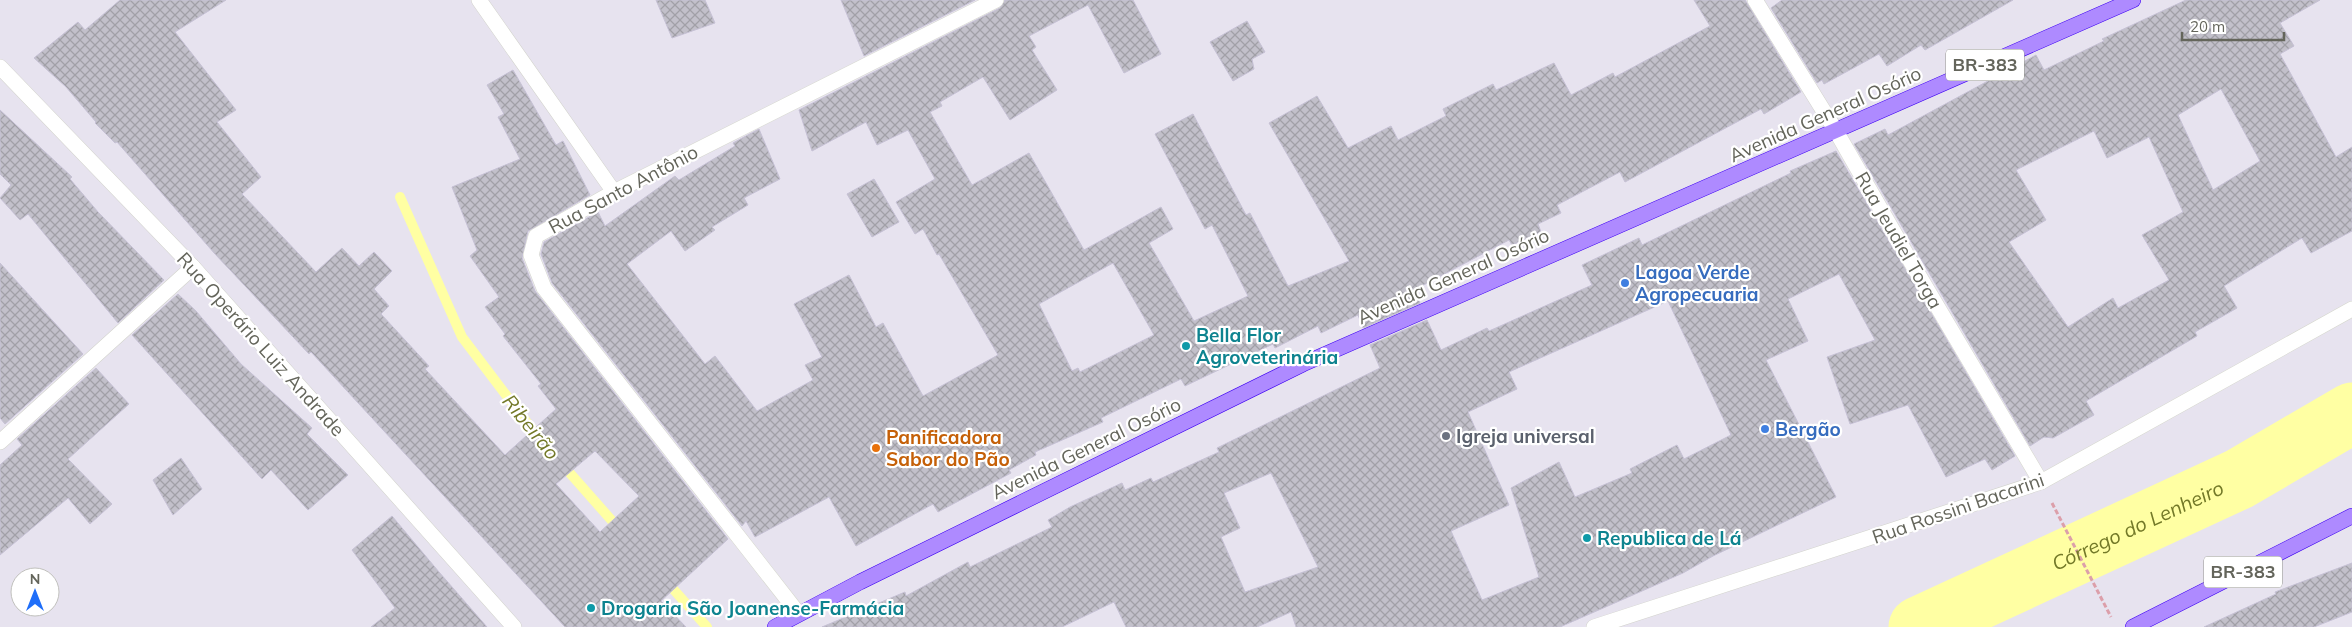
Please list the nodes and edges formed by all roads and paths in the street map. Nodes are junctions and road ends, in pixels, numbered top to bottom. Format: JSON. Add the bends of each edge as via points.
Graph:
{"nodes":[{"id":1,"x":479,"y":0,"type":"edge"},
{"id":2,"x":996,"y":0,"type":"edge"},
{"id":3,"x":1755,"y":0,"type":"edge"},
{"id":4,"x":2133,"y":0,"type":"edge"},
{"id":5,"x":0,"y":67,"type":"edge"},
{"id":6,"x":1836,"y":131,"type":"junction"},
{"id":7,"x":614,"y":192,"type":"junction"},
{"id":8,"x":193,"y":267,"type":"junction"},
{"id":9,"x":2352,"y":309,"type":"edge"},
{"id":10,"x":0,"y":442,"type":"edge"},
{"id":11,"x":2041,"y":482,"type":"junction"},
{"id":12,"x":2056,"y":511,"type":"dead end"},
{"id":13,"x":2352,"y":516,"type":"edge"},
{"id":14,"x":798,"y":613,"type":"junction"},
{"id":15,"x":2112,"y":619,"type":"dead end"},
{"id":16,"x":514,"y":627,"type":"edge"},
{"id":17,"x":775,"y":627,"type":"edge"},
{"id":18,"x":1594,"y":627,"type":"edge"},
{"id":19,"x":2133,"y":627,"type":"edge"}],
"edges":[{"from":1,"to":7,"type":"street"},
{"from":2,"to":7,"type":"street","name":"Rua Santo Antônio"},
{"from":3,"to":6,"type":"street","name":"Rua Jeudiel Torga"},
{"from":4,"to":6,"type":"highway","name":"Avenida General Osório","number":"BR-383"},
{"from":5,"to":8,"type":"street","name":"Rua Operário Luiz Andrade"},
{"from":6,"to":11,"type":"street","name":"Rua Jeudiel Torga"},
{"from":6,"to":14,"type":"highway","name":"Avenida General Osório","number":"BR-383","via":[[1302,364]]},
{"from":7,"to":14,"type":"street","name":"Rua Santo Antônio","via":[[536,236],[531,255],[544,288]]},
{"from":8,"to":10,"type":"street"},
{"from":8,"to":16,"type":"street","name":"Rua Operário Luiz Andrade"},
{"from":9,"to":11,"type":"street","name":"Rua Rossini Bacarini"},
{"from":11,"to":18,"type":"street","name":"Rua Rossini Bacarini"},
{"from":12,"to":15,"type":"path"},
{"from":13,"to":19,"type":"highway","number":"BR-383"},
{"from":14,"to":17,"type":"highway","name":"Avenida General Osório","number":"BR-383"}]}
